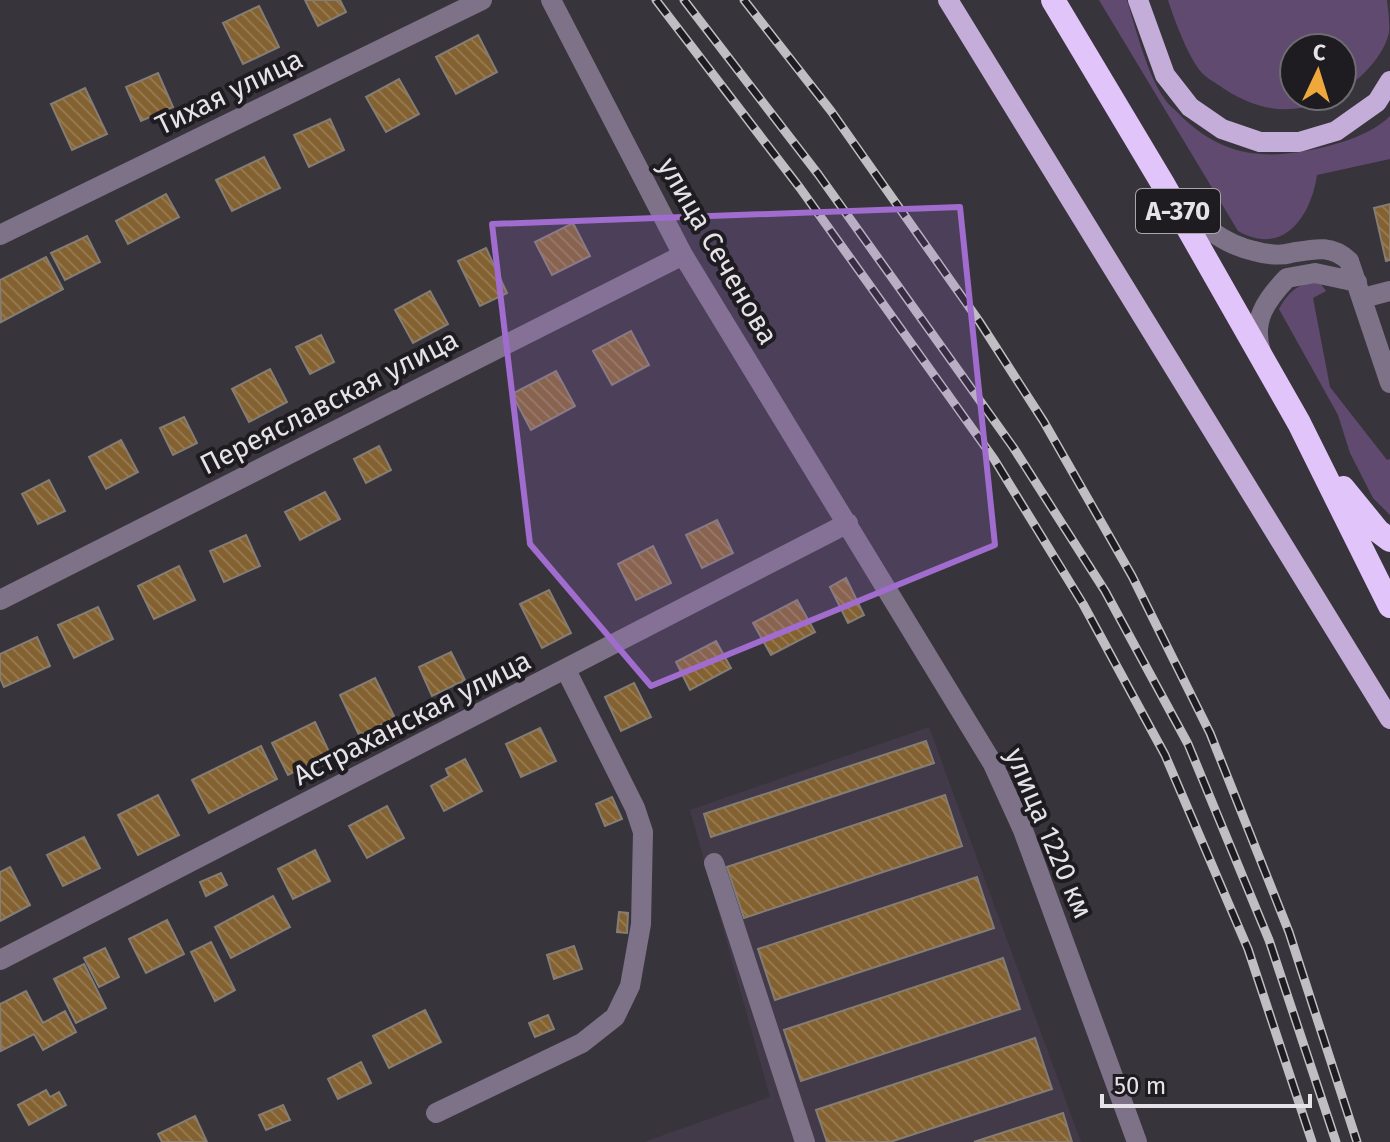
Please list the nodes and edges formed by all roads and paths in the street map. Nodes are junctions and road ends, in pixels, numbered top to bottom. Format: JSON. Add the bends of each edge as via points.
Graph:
{"nodes":[{"id":1,"x":482,"y":0,"type":"edge"},
{"id":2,"x":551,"y":0,"type":"edge"},
{"id":3,"x":948,"y":0,"type":"edge"},
{"id":4,"x":1053,"y":0,"type":"edge"},
{"id":5,"x":1138,"y":0,"type":"edge"},
{"id":6,"x":1390,"y":81,"type":"edge"},
{"id":7,"x":1163,"y":184,"type":"junction"},
{"id":8,"x":0,"y":235,"type":"edge"},
{"id":9,"x":683,"y":255,"type":"junction"},
{"id":10,"x":1360,"y":290,"type":"junction"},
{"id":11,"x":1390,"y":291,"type":"edge"},
{"id":12,"x":1380,"y":322,"type":"edge"},
{"id":13,"x":1386,"y":360,"type":"edge"},
{"id":14,"x":1263,"y":361,"type":"junction"},
{"id":15,"x":1390,"y":383,"type":"edge"},
{"id":16,"x":1299,"y":423,"type":"junction"},
{"id":17,"x":848,"y":523,"type":"junction"},
{"id":18,"x":1390,"y":540,"type":"edge"},
{"id":19,"x":0,"y":600,"type":"edge"},
{"id":20,"x":1390,"y":606,"type":"edge"},
{"id":21,"x":566,"y":670,"type":"junction"},
{"id":22,"x":1390,"y":719,"type":"edge"},
{"id":23,"x":714,"y":863,"type":"dead end"},
{"id":24,"x":0,"y":960,"type":"edge"},
{"id":25,"x":436,"y":1113,"type":"dead end"},
{"id":26,"x":805,"y":1142,"type":"edge"},
{"id":27,"x":1137,"y":1142,"type":"edge"}],
"edges":[{"from":1,"to":8,"type":"street","name":"Тихая улица"},
{"from":2,"to":9,"type":"street","name":"улица Сеченова"},
{"from":3,"to":22,"type":"main road"},
{"from":4,"to":7,"type":"highway","number":"А-370"},
{"from":5,"to":6,"type":"main road","via":[[1165,75],[1190,107],[1222,129],[1260,142],[1299,142],[1336,131],[1377,102]]},
{"from":7,"to":10,"type":"street","via":[[1201,225],[1231,244],[1281,254],[1340,252]]},
{"from":7,"to":14,"type":"highway","number":"А-370"},
{"from":9,"to":17,"type":"street","name":"улица Сеченова"},
{"from":9,"to":19,"type":"street","name":"Переяславская улица"},
{"from":10,"to":11,"type":"street"},
{"from":10,"to":12,"type":"street"},
{"from":10,"to":14,"type":"street","via":[[1315,273],[1287,278],[1257,322]]},
{"from":12,"to":13,"type":"street"},
{"from":13,"to":15,"type":"street"},
{"from":14,"to":16,"type":"highway","number":"А-370"},
{"from":16,"to":18,"type":"highway","via":[[1352,501]]},
{"from":16,"to":20,"type":"highway","number":"А-370"},
{"from":17,"to":21,"type":"street","name":"Астраханская улица"},
{"from":17,"to":27,"type":"street","name":"улица 1220 км","via":[[993,764],[1023,830]]},
{"from":21,"to":24,"type":"street","name":"Астраханская улица"},
{"from":21,"to":25,"type":"street","via":[[643,832],[641,924],[630,986],[615,1017],[582,1043]]},
{"from":23,"to":26,"type":"street"}]}
